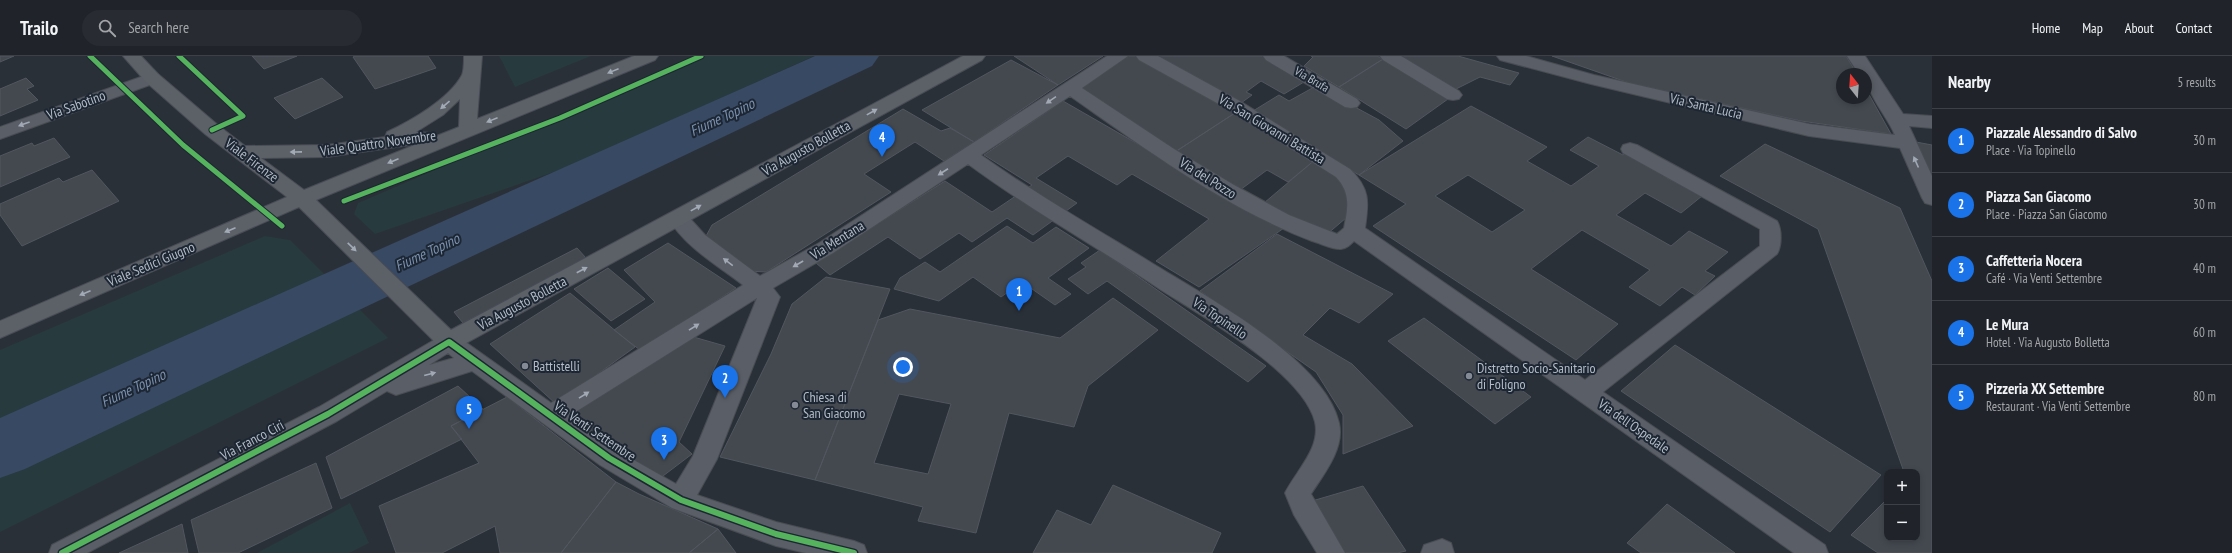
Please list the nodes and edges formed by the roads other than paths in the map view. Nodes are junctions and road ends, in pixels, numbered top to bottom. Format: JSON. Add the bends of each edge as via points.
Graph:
{"nodes":[{"id":1,"x":132,"y":56,"type":"edge"},
{"id":2,"x":473,"y":56,"type":"edge"},
{"id":3,"x":649,"y":56,"type":"edge"},
{"id":4,"x":976,"y":56,"type":"edge"},
{"id":5,"x":1119,"y":56,"type":"edge"},
{"id":6,"x":1145,"y":56,"type":"edge"},
{"id":7,"x":1272,"y":56,"type":"edge"},
{"id":8,"x":1389,"y":56,"type":"edge"},
{"id":9,"x":1506,"y":56,"type":"edge"},
{"id":10,"x":1856,"y":56,"type":"edge"},
{"id":11,"x":470,"y":76,"type":"junction"},
{"id":12,"x":152,"y":78,"type":"junction"},
{"id":13,"x":1069,"y":88,"type":"junction"},
{"id":14,"x":1453,"y":95,"type":"dead end"},
{"id":15,"x":1351,"y":103,"type":"dead end"},
{"id":16,"x":1897,"y":119,"type":"junction"},
{"id":17,"x":1932,"y":122,"type":"edge"},
{"id":18,"x":468,"y":130,"type":"junction"},
{"id":19,"x":0,"y":133,"type":"edge"},
{"id":20,"x":1908,"y":143,"type":"junction"},
{"id":21,"x":363,"y":148,"type":"junction"},
{"id":22,"x":1630,"y":149,"type":"dead end"},
{"id":23,"x":240,"y":152,"type":"junction"},
{"id":24,"x":969,"y":155,"type":"junction"},
{"id":25,"x":302,"y":198,"type":"junction"},
{"id":26,"x":1932,"y":198,"type":"edge"},
{"id":27,"x":678,"y":218,"type":"junction"},
{"id":28,"x":1354,"y":231,"type":"junction"},
{"id":29,"x":759,"y":286,"type":"junction"},
{"id":30,"x":0,"y":330,"type":"edge"},
{"id":31,"x":449,"y":342,"type":"junction"},
{"id":32,"x":475,"y":361,"type":"junction"},
{"id":33,"x":1585,"y":392,"type":"junction"},
{"id":34,"x":328,"y":414,"type":"junction"},
{"id":35,"x":550,"y":416,"type":"junction"},
{"id":36,"x":681,"y":500,"type":"junction"},
{"id":37,"x":779,"y":543,"type":"edge"},
{"id":38,"x":62,"y":553,"type":"edge"},
{"id":39,"x":854,"y":553,"type":"edge"},
{"id":40,"x":1332,"y":553,"type":"edge"},
{"id":41,"x":1816,"y":553,"type":"edge"}],
"edges":[{"from":1,"to":12,"type":"main road","name":"Viale Firenze"},
{"from":2,"to":11,"type":"main road"},
{"from":3,"to":18,"type":"main road","name":"Viale Quattro Novembre","one_way":true},
{"from":27,"to":4,"type":"main road","name":"Via Augusto Bolletta","one_way":true},
{"from":5,"to":13,"type":"street","name":"Via Mentana"},
{"from":6,"to":28,"type":"street","name":"Via San Giovanni Battista","via":[[1232,104],[1343,173],[1357,189]]},
{"from":7,"to":15,"type":"street","name":"Via Brufa"},
{"from":8,"to":14,"type":"street"},
{"from":9,"to":20,"type":"street","name":"Via Santa Lucia","via":[[1599,81],[1809,130]]},
{"from":10,"to":16,"type":"street"},
{"from":11,"to":18,"type":"main road"},
{"from":11,"to":21,"type":"main road","one_way":true,"via":[[449,102],[428,119]]},
{"from":12,"to":19,"type":"street","name":"Via Sabotino","one_way":true},
{"from":12,"to":23,"type":"main road","name":"Viale Firenze"},
{"from":13,"to":24,"type":"street","name":"Via Mentana","one_way":true},
{"from":13,"to":28,"type":"street","name":"Via del Pozzo","via":[[1254,206],[1324,238],[1340,242]]},
{"from":16,"to":17,"type":"street"},
{"from":16,"to":20,"type":"street"},
{"from":18,"to":21,"type":"main road","name":"Viale Quattro Novembre"},
{"from":18,"to":25,"type":"main road","name":"Viale Quattro Novembre","one_way":true},
{"from":26,"to":20,"type":"street","one_way":true},
{"from":21,"to":23,"type":"main road","name":"Viale Quattro Novembre","one_way":true},
{"from":22,"to":33,"type":"street","via":[[1770,226],[1770,249]]},
{"from":23,"to":25,"type":"main road","name":"Viale Firenze"},
{"from":24,"to":29,"type":"street","name":"Via Mentana","one_way":true,"via":[[826,248]]},
{"from":24,"to":40,"type":"street","name":"Via Topinello","via":[[1015,188],[1074,223],[1242,332],[1301,381],[1321,409],[1328,430],[1323,451],[1298,493],[1302,507]]},
{"from":25,"to":30,"type":"main road","name":"Viale Sedici Giugno","one_way":true},
{"from":25,"to":31,"type":"main road","name":"Via Venti Settembre","one_way":true},
{"from":29,"to":27,"type":"street","one_way":true,"via":[[698,240]]},
{"from":31,"to":27,"type":"main road","name":"Via Augusto Bolletta","one_way":true},
{"from":28,"to":33,"type":"street","name":"Via dell'Ospedale"},
{"from":35,"to":29,"type":"street","name":"Via Mentana","one_way":true},
{"from":29,"to":36,"type":"street","via":[[769,297],[704,459]]},
{"from":31,"to":32,"type":"street","name":"Via Venti Settembre"},
{"from":31,"to":34,"type":"street","name":"Via Franco Ciri"},
{"from":34,"to":32,"type":"street","name":"Via Franco Ciri","one_way":true,"via":[[422,376]]},
{"from":32,"to":35,"type":"street","name":"Via Venti Settembre"},
{"from":33,"to":41,"type":"street","name":"Via dell'Ospedale"},
{"from":34,"to":38,"type":"street","name":"Via Franco Ciri"},
{"from":35,"to":36,"type":"street","name":"Via Venti Settembre","via":[[609,458]]},
{"from":36,"to":37,"type":"street","name":"Via Venti Settembre"},
{"from":37,"to":39,"type":"street","name":"Via Venti Settembre"}]}
